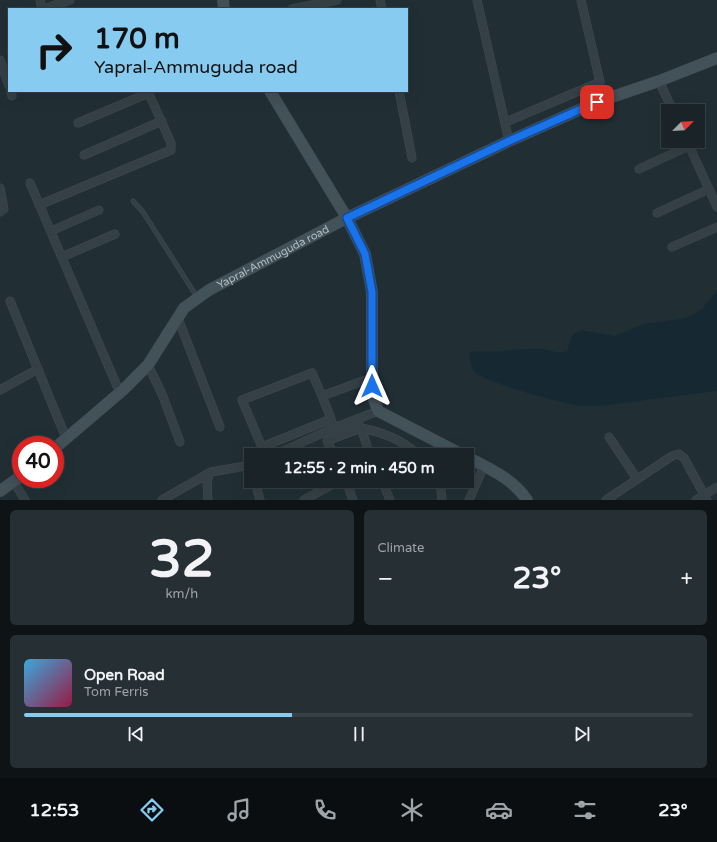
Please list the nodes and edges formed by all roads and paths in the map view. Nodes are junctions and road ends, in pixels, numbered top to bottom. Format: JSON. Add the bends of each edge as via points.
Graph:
{"nodes":[{"id":1,"x":70,"y":0,"type":"edge"},
{"id":2,"x":337,"y":0,"type":"edge"},
{"id":3,"x":477,"y":0,"type":"edge"},
{"id":4,"x":581,"y":0,"type":"edge"},
{"id":5,"x":46,"y":8,"type":"edge"},
{"id":6,"x":297,"y":8,"type":"edge"},
{"id":7,"x":717,"y":58,"type":"edge"},
{"id":8,"x":0,"y":60,"type":"edge"},
{"id":9,"x":660,"y":81,"type":"junction"},
{"id":10,"x":8,"y":83,"type":"edge"},
{"id":11,"x":271,"y":92,"type":"edge"},
{"id":12,"x":399,"y":92,"type":"edge"},
{"id":13,"x":670,"y":104,"type":"edge"},
{"id":14,"x":162,"y":121,"type":"junction"},
{"id":15,"x":506,"y":122,"type":"dead end"},
{"id":16,"x":78,"y":123,"type":"dead end"},
{"id":17,"x":509,"y":141,"type":"junction"},
{"id":18,"x":680,"y":148,"type":"edge"},
{"id":19,"x":690,"y":148,"type":"edge"},
{"id":20,"x":84,"y":155,"type":"dead end"},
{"id":21,"x":412,"y":158,"type":"dead end"},
{"id":22,"x":639,"y":169,"type":"dead end"},
{"id":23,"x":30,"y":183,"type":"dead end"},
{"id":24,"x":0,"y":188,"type":"edge"},
{"id":25,"x":709,"y":189,"type":"junction"},
{"id":26,"x":133,"y":201,"type":"dead end"},
{"id":27,"x":39,"y":205,"type":"junction"},
{"id":28,"x":717,"y":207,"type":"edge"},
{"id":29,"x":99,"y":210,"type":"dead end"},
{"id":30,"x":0,"y":212,"type":"edge"},
{"id":31,"x":657,"y":213,"type":"dead end"},
{"id":32,"x":347,"y":218,"type":"junction"},
{"id":33,"x":717,"y":227,"type":"edge"},
{"id":34,"x":51,"y":231,"type":"junction"},
{"id":35,"x":115,"y":234,"type":"dead end"},
{"id":36,"x":672,"y":247,"type":"dead end"},
{"id":37,"x":62,"y":257,"type":"junction"},
{"id":38,"x":197,"y":298,"type":"junction"},
{"id":39,"x":10,"y":301,"type":"dead end"},
{"id":40,"x":177,"y":316,"type":"junction"},
{"id":41,"x":148,"y":365,"type":"junction"},
{"id":42,"x":38,"y":369,"type":"junction"},
{"id":43,"x":372,"y":378,"type":"junction"},
{"id":44,"x":0,"y":390,"type":"edge"},
{"id":45,"x":120,"y":393,"type":"junction"},
{"id":46,"x":322,"y":396,"type":"junction"},
{"id":47,"x":378,"y":411,"type":"junction"},
{"id":48,"x":331,"y":419,"type":"junction"},
{"id":49,"x":357,"y":420,"type":"junction"},
{"id":50,"x":220,"y":427,"type":"dead end"},
{"id":51,"x":334,"y":428,"type":"junction"},
{"id":52,"x":361,"y":428,"type":"junction"},
{"id":53,"x":609,"y":437,"type":"dead end"},
{"id":54,"x":66,"y":438,"type":"joint"},
{"id":55,"x":180,"y":442,"type":"dead end"},
{"id":56,"x":290,"y":448,"type":"edge"},
{"id":57,"x":330,"y":448,"type":"edge"},
{"id":58,"x":368,"y":448,"type":"edge"},
{"id":59,"x":410,"y":448,"type":"edge"},
{"id":60,"x":449,"y":448,"type":"edge"},
{"id":61,"x":474,"y":461,"type":"edge"},
{"id":62,"x":484,"y":466,"type":"junction"},
{"id":63,"x":244,"y":467,"type":"edge"},
{"id":64,"x":209,"y":474,"type":"junction"},
{"id":65,"x":637,"y":479,"type":"junction"},
{"id":66,"x":12,"y":483,"type":"edge"},
{"id":67,"x":717,"y":487,"type":"edge"},
{"id":68,"x":20,"y":488,"type":"edge"},
{"id":69,"x":257,"y":488,"type":"edge"},
{"id":70,"x":326,"y":488,"type":"edge"},
{"id":71,"x":348,"y":488,"type":"edge"},
{"id":72,"x":385,"y":488,"type":"edge"},
{"id":73,"x":441,"y":488,"type":"edge"},
{"id":74,"x":0,"y":491,"type":"edge"},
{"id":75,"x":521,"y":497,"type":"edge"},
{"id":76,"x":706,"y":497,"type":"edge"},
{"id":77,"x":25,"y":500,"type":"edge"},
{"id":78,"x":162,"y":500,"type":"edge"},
{"id":79,"x":208,"y":500,"type":"edge"},
{"id":80,"x":260,"y":500,"type":"edge"},
{"id":81,"x":304,"y":500,"type":"edge"},
{"id":82,"x":352,"y":500,"type":"edge"},
{"id":83,"x":390,"y":500,"type":"edge"},
{"id":84,"x":442,"y":500,"type":"edge"},
{"id":85,"x":469,"y":500,"type":"edge"},
{"id":86,"x":606,"y":500,"type":"edge"},
{"id":87,"x":696,"y":500,"type":"edge"}],
"edges":[{"from":1,"to":5,"type":"street"},
{"from":2,"to":6,"type":"street"},
{"from":3,"to":17,"type":"street"},
{"from":4,"to":15,"type":"street","via":[[600,82]]},
{"from":7,"to":9,"type":"main road","name":"Yapral-Ammuguda road"},
{"from":8,"to":10,"type":"street"},
{"from":9,"to":13,"type":"street"},
{"from":9,"to":17,"type":"main road","name":"Yapral-Ammuguda road","via":[[597,102]]},
{"from":11,"to":32,"type":"main road"},
{"from":12,"to":21,"type":"street"},
{"from":14,"to":16,"type":"street","via":[[147,94]]},
{"from":14,"to":20,"type":"street"},
{"from":14,"to":27,"type":"street","via":[[171,143],[170,151]]},
{"from":17,"to":32,"type":"main road","name":"Yapral-Ammuguda road"},
{"from":18,"to":22,"type":"street"},
{"from":19,"to":25,"type":"street"},
{"from":23,"to":27,"type":"street"},
{"from":24,"to":30,"type":"street","via":[[4,205]]},
{"from":25,"to":28,"type":"street"},
{"from":25,"to":31,"type":"street"},
{"from":26,"to":38,"type":"lane","via":[[143,212]]},
{"from":27,"to":34,"type":"street"},
{"from":29,"to":34,"type":"street"},
{"from":32,"to":38,"type":"main road","name":"Yapral-Ammuguda road"},
{"from":32,"to":43,"type":"main road","via":[[365,254],[372,292]]},
{"from":33,"to":36,"type":"street"},
{"from":34,"to":37,"type":"street"},
{"from":35,"to":37,"type":"street"},
{"from":37,"to":45,"type":"street"},
{"from":38,"to":40,"type":"main road","name":"Yapral-Ammuguda road"},
{"from":39,"to":42,"type":"street"},
{"from":40,"to":41,"type":"main road","name":"Yapral-Ammuguda road"},
{"from":40,"to":50,"type":"street"},
{"from":41,"to":45,"type":"main road","name":"Yapral-Ammuguda road"},
{"from":41,"to":55,"type":"street"},
{"from":42,"to":44,"type":"street"},
{"from":42,"to":54,"type":"street"},
{"from":43,"to":46,"type":"street"},
{"from":43,"to":47,"type":"main road","via":[[372,394]]},
{"from":45,"to":54,"type":"main road","name":"Yapral-Ammuguda road"},
{"from":46,"to":48,"type":"street"},
{"from":46,"to":48,"type":"street","via":[[312,373],[242,400],[262,447]]},
{"from":47,"to":49,"type":"street"},
{"from":47,"to":60,"type":"main road"},
{"from":48,"to":51,"type":"street"},
{"from":49,"to":51,"type":"street"},
{"from":49,"to":52,"type":"street"},
{"from":51,"to":56,"type":"street"},
{"from":52,"to":57,"type":"street","via":[[327,441]]},
{"from":52,"to":58,"type":"street"},
{"from":52,"to":59,"type":"street","via":[[380,432]]},
{"from":53,"to":65,"type":"street"},
{"from":61,"to":62,"type":"main road"},
{"from":62,"to":75,"type":"main road","via":[[511,482]]},
{"from":62,"to":85,"type":"street"},
{"from":63,"to":64,"type":"street"},
{"from":64,"to":78,"type":"street"},
{"from":64,"to":79,"type":"street"},
{"from":65,"to":76,"type":"street","via":[[679,454],[684,458]]},
{"from":65,"to":86,"type":"street"},
{"from":66,"to":74,"type":"main road"},
{"from":67,"to":76,"type":"street"},
{"from":68,"to":77,"type":"street"},
{"from":69,"to":80,"type":"street"},
{"from":70,"to":81,"type":"street"},
{"from":71,"to":82,"type":"street"},
{"from":72,"to":83,"type":"street"},
{"from":73,"to":84,"type":"street"},
{"from":76,"to":87,"type":"street"}]}
